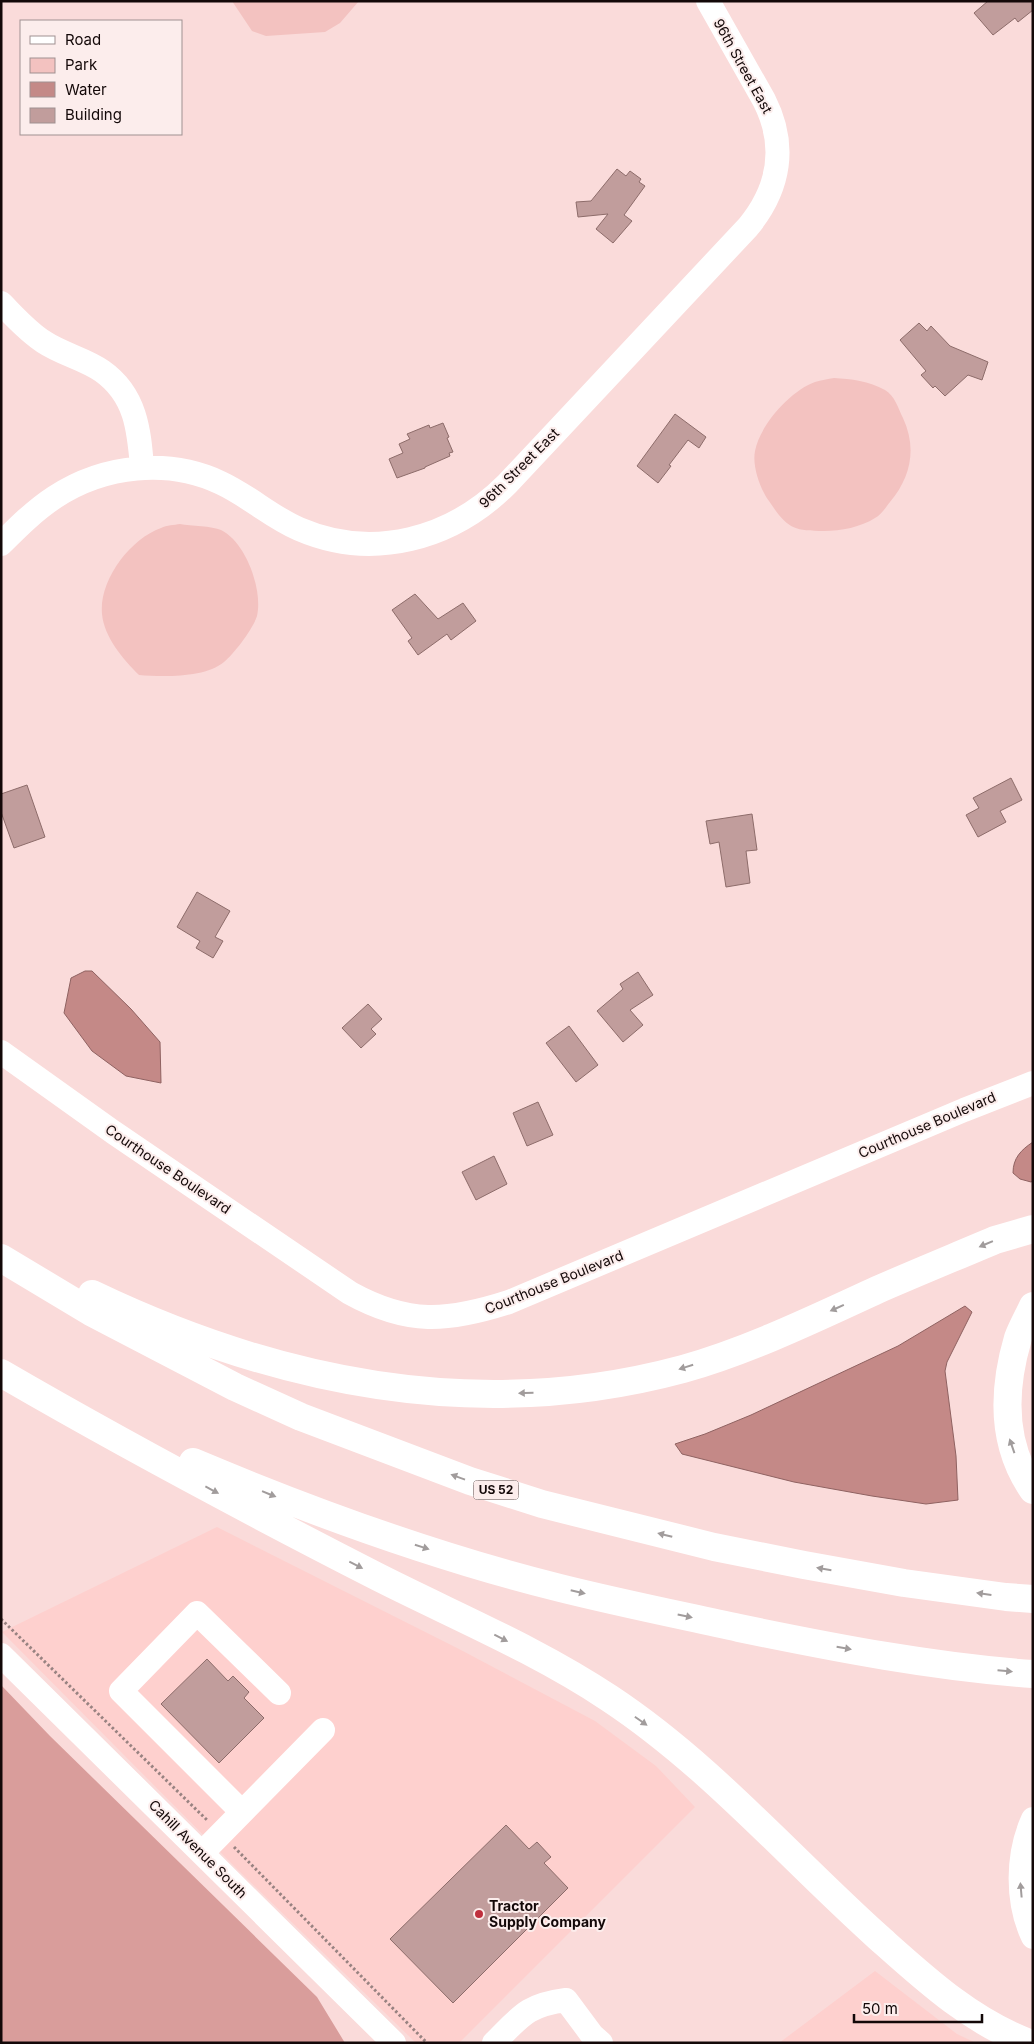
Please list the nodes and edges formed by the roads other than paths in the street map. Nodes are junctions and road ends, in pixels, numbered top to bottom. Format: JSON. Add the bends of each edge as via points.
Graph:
{"nodes":[{"id":1,"x":708,"y":1,"type":"edge"},
{"id":2,"x":1,"y":303,"type":"edge"},
{"id":3,"x":142,"y":467,"type":"junction"},
{"id":4,"x":1,"y":544,"type":"edge"},
{"id":5,"x":1,"y":1052,"type":"edge"},
{"id":6,"x":1033,"y":1083,"type":"edge"},
{"id":7,"x":1033,"y":1229,"type":"edge"},
{"id":8,"x":1,"y":1249,"type":"edge"},
{"id":9,"x":1,"y":1258,"type":"edge"},
{"id":10,"x":1033,"y":1306,"type":"edge"},
{"id":11,"x":1,"y":1373,"type":"edge"},
{"id":12,"x":1033,"y":1490,"type":"edge"},
{"id":13,"x":1033,"y":1599,"type":"edge"},
{"id":14,"x":1,"y":1655,"type":"edge"},
{"id":15,"x":1033,"y":1674,"type":"edge"},
{"id":16,"x":279,"y":1693,"type":"dead end"},
{"id":17,"x":323,"y":1730,"type":"dead end"},
{"id":18,"x":242,"y":1812,"type":"junction"},
{"id":19,"x":1033,"y":1819,"type":"edge"},
{"id":20,"x":202,"y":1853,"type":"junction"},
{"id":21,"x":1033,"y":1936,"type":"edge"},
{"id":22,"x":394,"y":2043,"type":"edge"},
{"id":23,"x":494,"y":2043,"type":"edge"},
{"id":24,"x":600,"y":2043,"type":"edge"},
{"id":25,"x":1029,"y":2043,"type":"edge"}],
"edges":[{"from":1,"to":3,"type":"street","name":"96th Street East","via":[[771,116],[777,141],[774,184],[759,214],[748,227],[484,506],[420,538],[387,543],[352,542],[301,530],[208,477],[176,469]]},
{"from":2,"to":3,"type":"street","via":[[36,337],[102,371],[121,390],[139,430]]},
{"from":3,"to":4,"type":"street","name":"96th Street East","via":[[98,475],[68,489],[37,510]]},
{"from":5,"to":6,"type":"street","name":"Courthouse Boulevard","via":[[350,1293],[393,1312],[448,1318],[509,1302]]},
{"from":7,"to":8,"type":"highway","one_way":true,"via":[[986,1244],[753,1345],[683,1368],[615,1384],[556,1392],[498,1394],[436,1394],[380,1387],[275,1364],[229,1350],[132,1312]]},
{"from":13,"to":9,"type":"highway","number":"US 52","one_way":true,"via":[[904,1583],[714,1547],[542,1504],[470,1481],[300,1417],[235,1387],[91,1312]]},
{"from":12,"to":10,"type":"highway","one_way":true,"via":[[1023,1476],[1009,1439],[1007,1391],[1018,1337]]},
{"from":11,"to":15,"type":"highway","one_way":true,"via":[[73,1409],[271,1495],[486,1568],[559,1588],[784,1637],[883,1655]]},
{"from":11,"to":25,"type":"highway","one_way":true,"via":[[114,1438],[544,1660],[608,1697],[697,1765],[864,1924],[948,1997],[991,2025]]},
{"from":14,"to":20,"type":"street","name":"Cahill Avenue South"},
{"from":16,"to":18,"type":"street","via":[[198,1613],[121,1692]]},
{"from":17,"to":18,"type":"street"},
{"from":18,"to":20,"type":"street"},
{"from":21,"to":19,"type":"street","one_way":true,"via":[[1022,1902],[1020,1877],[1023,1852]]},
{"from":20,"to":22,"type":"street","name":"Cahill Avenue South"},
{"from":23,"to":24,"type":"street","via":[[533,2007],[566,2000]]}]}
